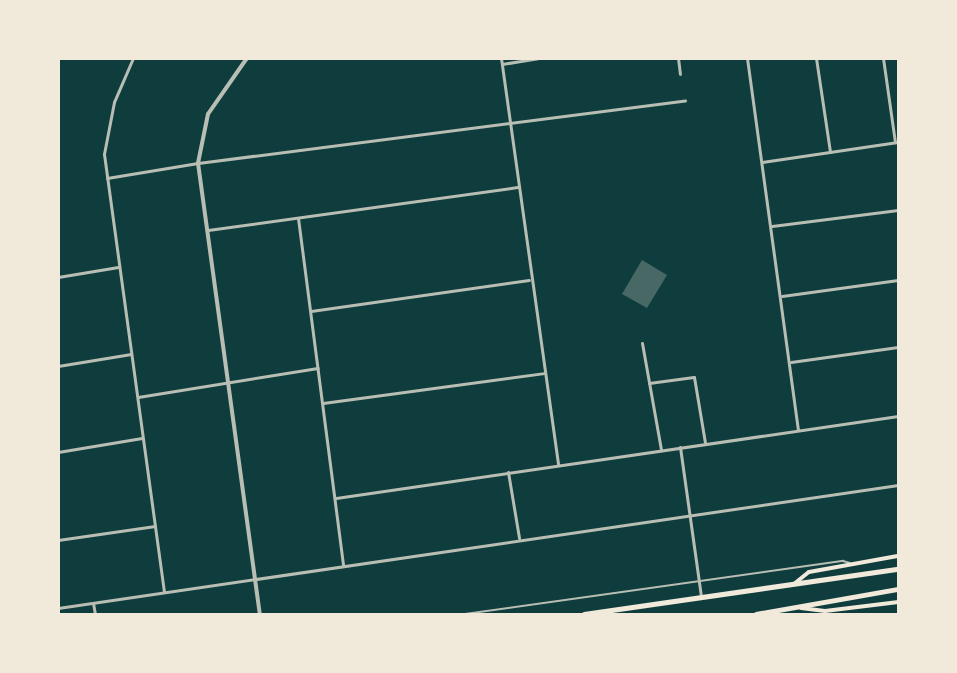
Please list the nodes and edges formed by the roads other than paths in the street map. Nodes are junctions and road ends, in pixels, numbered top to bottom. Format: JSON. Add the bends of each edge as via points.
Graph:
{"nodes":[{"id":1,"x":247,"y":58,"type":"edge"},
{"id":2,"x":501,"y":58,"type":"edge"},
{"id":3,"x":538,"y":58,"type":"edge"},
{"id":4,"x":678,"y":58,"type":"edge"},
{"id":5,"x":747,"y":58,"type":"edge"},
{"id":6,"x":816,"y":58,"type":"edge"},
{"id":7,"x":884,"y":58,"type":"edge"},
{"id":8,"x":133,"y":59,"type":"edge"},
{"id":9,"x":501,"y":64,"type":"junction"},
{"id":10,"x":680,"y":74,"type":"dead end"},
{"id":11,"x":685,"y":101,"type":"dead end"},
{"id":12,"x":510,"y":122,"type":"junction"},
{"id":13,"x":897,"y":142,"type":"edge"},
{"id":14,"x":830,"y":152,"type":"junction"},
{"id":15,"x":762,"y":162,"type":"junction"},
{"id":16,"x":198,"y":163,"type":"junction"},
{"id":17,"x":107,"y":178,"type":"junction"},
{"id":18,"x":519,"y":187,"type":"junction"},
{"id":19,"x":898,"y":210,"type":"edge"},
{"id":20,"x":298,"y":218,"type":"junction"},
{"id":21,"x":772,"y":226,"type":"junction"},
{"id":22,"x":208,"y":230,"type":"junction"},
{"id":23,"x":118,"y":267,"type":"junction"},
{"id":24,"x":58,"y":277,"type":"edge"},
{"id":25,"x":529,"y":280,"type":"junction"},
{"id":26,"x":898,"y":280,"type":"edge"},
{"id":27,"x":782,"y":296,"type":"junction"},
{"id":28,"x":311,"y":311,"type":"junction"},
{"id":29,"x":642,"y":343,"type":"dead end"},
{"id":30,"x":898,"y":347,"type":"edge"},
{"id":31,"x":131,"y":354,"type":"junction"},
{"id":32,"x":791,"y":362,"type":"junction"},
{"id":33,"x":58,"y":366,"type":"edge"},
{"id":34,"x":318,"y":368,"type":"junction"},
{"id":35,"x":544,"y":373,"type":"junction"},
{"id":36,"x":229,"y":382,"type":"junction"},
{"id":37,"x":649,"y":383,"type":"junction"},
{"id":38,"x":138,"y":398,"type":"junction"},
{"id":39,"x":323,"y":403,"type":"junction"},
{"id":40,"x":898,"y":416,"type":"edge"},
{"id":41,"x":798,"y":430,"type":"junction"},
{"id":42,"x":142,"y":438,"type":"junction"},
{"id":43,"x":705,"y":443,"type":"junction"},
{"id":44,"x":680,"y":447,"type":"junction"},
{"id":45,"x":661,"y":450,"type":"junction"},
{"id":46,"x":58,"y":452,"type":"edge"},
{"id":47,"x":558,"y":465,"type":"junction"},
{"id":48,"x":508,"y":472,"type":"junction"},
{"id":49,"x":898,"y":485,"type":"edge"},
{"id":50,"x":336,"y":498,"type":"junction"},
{"id":51,"x":689,"y":514,"type":"junction"},
{"id":52,"x":155,"y":525,"type":"junction"},
{"id":53,"x":519,"y":539,"type":"junction"},
{"id":54,"x":58,"y":540,"type":"edge"},
{"id":55,"x":898,"y":556,"type":"edge"},
{"id":56,"x":856,"y":564,"type":"junction"},
{"id":57,"x":343,"y":565,"type":"junction"},
{"id":58,"x":898,"y":569,"type":"edge"},
{"id":59,"x":255,"y":577,"type":"junction"},
{"id":60,"x":699,"y":581,"type":"junction"},
{"id":61,"x":792,"y":585,"type":"junction"},
{"id":62,"x":898,"y":590,"type":"edge"},
{"id":63,"x":164,"y":592,"type":"junction"},
{"id":64,"x":701,"y":598,"type":"junction"},
{"id":65,"x":898,"y":602,"type":"edge"},
{"id":66,"x":93,"y":603,"type":"junction"},
{"id":67,"x":58,"y":608,"type":"edge"},
{"id":68,"x":801,"y":608,"type":"junction"},
{"id":69,"x":846,"y":608,"type":"junction"},
{"id":70,"x":826,"y":613,"type":"edge"},
{"id":71,"x":95,"y":615,"type":"edge"},
{"id":72,"x":260,"y":615,"type":"edge"},
{"id":73,"x":465,"y":615,"type":"edge"},
{"id":74,"x":584,"y":615,"type":"edge"},
{"id":75,"x":756,"y":615,"type":"edge"},
{"id":76,"x":842,"y":615,"type":"edge"}],
"edges":[{"from":1,"to":16,"type":"street","via":[[208,114]]},
{"from":2,"to":9,"type":"street"},
{"from":3,"to":9,"type":"street"},
{"from":4,"to":10,"type":"street"},
{"from":5,"to":15,"type":"street"},
{"from":6,"to":14,"type":"street"},
{"from":7,"to":13,"type":"street"},
{"from":8,"to":17,"type":"street","via":[[106,131]]},
{"from":9,"to":12,"type":"street"},
{"from":11,"to":12,"type":"street"},
{"from":12,"to":16,"type":"street"},
{"from":12,"to":18,"type":"street"},
{"from":13,"to":14,"type":"street"},
{"from":14,"to":15,"type":"street"},
{"from":15,"to":21,"type":"street"},
{"from":16,"to":17,"type":"street"},
{"from":16,"to":22,"type":"street"},
{"from":17,"to":23,"type":"street"},
{"from":18,"to":20,"type":"street"},
{"from":18,"to":25,"type":"street"},
{"from":19,"to":21,"type":"street"},
{"from":20,"to":22,"type":"street"},
{"from":20,"to":28,"type":"street"},
{"from":21,"to":27,"type":"street"},
{"from":22,"to":36,"type":"street"},
{"from":23,"to":24,"type":"street"},
{"from":23,"to":31,"type":"street"},
{"from":25,"to":28,"type":"street"},
{"from":25,"to":35,"type":"street"},
{"from":26,"to":27,"type":"street"},
{"from":27,"to":32,"type":"street"},
{"from":28,"to":34,"type":"street"},
{"from":29,"to":37,"type":"street"},
{"from":30,"to":32,"type":"street"},
{"from":31,"to":33,"type":"street"},
{"from":31,"to":38,"type":"street"},
{"from":32,"to":41,"type":"street"},
{"from":34,"to":36,"type":"street"},
{"from":34,"to":39,"type":"street"},
{"from":35,"to":39,"type":"street"},
{"from":35,"to":47,"type":"street"},
{"from":36,"to":38,"type":"street"},
{"from":36,"to":59,"type":"street"},
{"from":37,"to":43,"type":"street","via":[[694,377]]},
{"from":37,"to":45,"type":"street"},
{"from":38,"to":42,"type":"street"},
{"from":39,"to":50,"type":"street"},
{"from":40,"to":41,"type":"street"},
{"from":41,"to":43,"type":"street"},
{"from":42,"to":46,"type":"street"},
{"from":42,"to":52,"type":"street"},
{"from":43,"to":44,"type":"street"},
{"from":44,"to":45,"type":"street"},
{"from":44,"to":51,"type":"street"},
{"from":45,"to":47,"type":"street"},
{"from":47,"to":48,"type":"street"},
{"from":48,"to":50,"type":"street"},
{"from":48,"to":53,"type":"street"},
{"from":49,"to":51,"type":"street"},
{"from":50,"to":57,"type":"street"},
{"from":51,"to":53,"type":"street"},
{"from":51,"to":60,"type":"street"},
{"from":52,"to":54,"type":"street"},
{"from":52,"to":63,"type":"street"},
{"from":53,"to":57,"type":"street"},
{"from":55,"to":56,"type":"main road"},
{"from":56,"to":60,"type":"lane","via":[[843,561]]},
{"from":56,"to":61,"type":"main road","via":[[809,572]]},
{"from":57,"to":59,"type":"street"},
{"from":58,"to":61,"type":"highway"},
{"from":59,"to":63,"type":"street"},
{"from":59,"to":72,"type":"street"},
{"from":60,"to":64,"type":"street"},
{"from":60,"to":73,"type":"lane"},
{"from":61,"to":64,"type":"highway"},
{"from":62,"to":68,"type":"highway","via":[[815,602]]},
{"from":63,"to":66,"type":"street"},
{"from":64,"to":74,"type":"highway"},
{"from":65,"to":69,"type":"main road"},
{"from":66,"to":67,"type":"street"},
{"from":66,"to":71,"type":"street"},
{"from":68,"to":70,"type":"main road"},
{"from":68,"to":75,"type":"highway"},
{"from":69,"to":70,"type":"main road"},
{"from":69,"to":76,"type":"street"}]}
